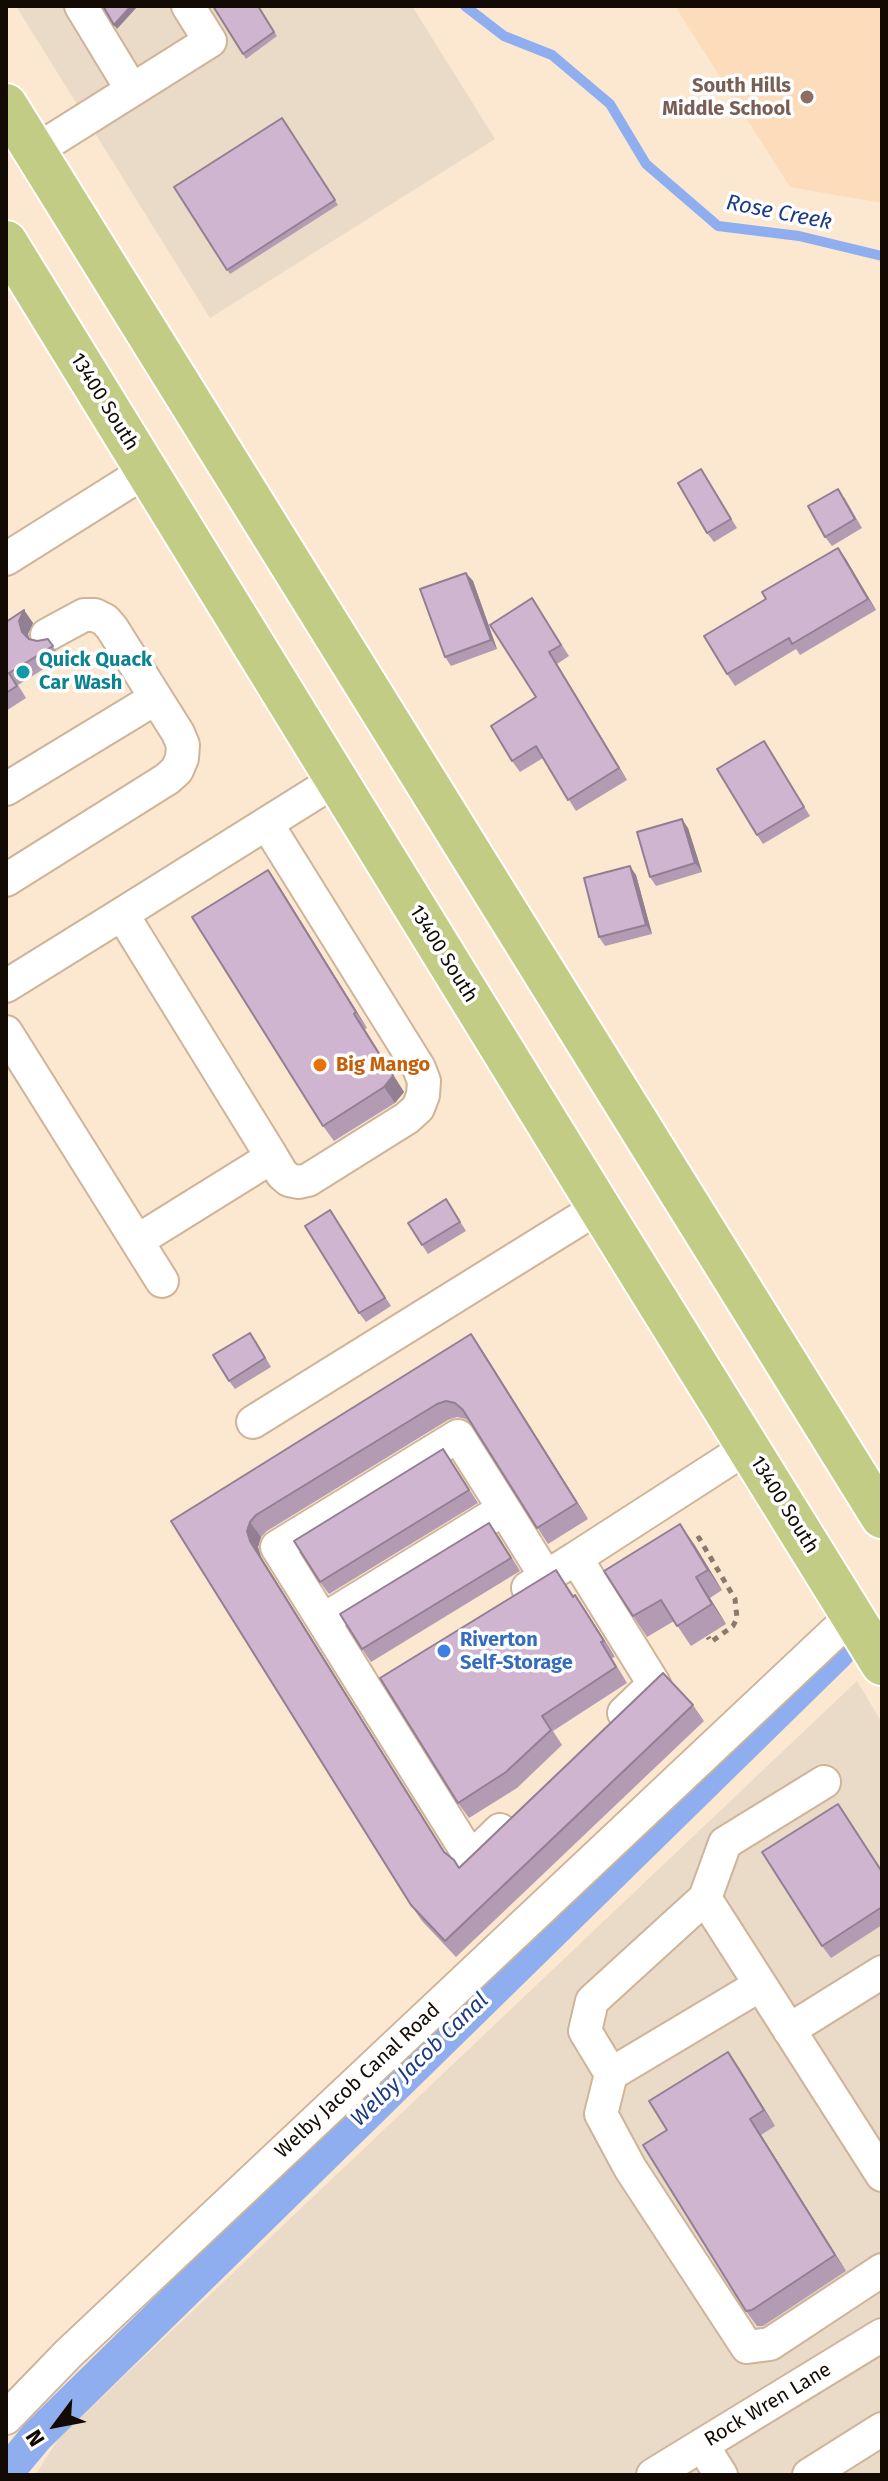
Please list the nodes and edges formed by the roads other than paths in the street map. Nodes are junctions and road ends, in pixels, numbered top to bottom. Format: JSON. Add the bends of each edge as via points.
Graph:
{"nodes":[{"id":1,"x":81,"y":6,"type":"edge"},
{"id":2,"x":188,"y":6,"type":"edge"},
{"id":3,"x":132,"y":90,"type":"junction"},
{"id":4,"x":6,"y":105,"type":"edge"},
{"id":5,"x":35,"y":151,"type":"junction"},
{"id":6,"x":6,"y":242,"type":"edge"},
{"id":7,"x":146,"y":471,"type":"junction"},
{"id":8,"x":6,"y":559,"type":"edge"},
{"id":9,"x":47,"y":635,"type":"dead end"},
{"id":10,"x":156,"y":698,"type":"junction"},
{"id":11,"x":336,"y":780,"type":"junction"},
{"id":12,"x":6,"y":789,"type":"edge"},
{"id":13,"x":267,"y":824,"type":"junction"},
{"id":14,"x":6,"y":880,"type":"edge"},
{"id":15,"x":122,"y":914,"type":"junction"},
{"id":16,"x":6,"y":986,"type":"edge"},
{"id":17,"x":6,"y":1032,"type":"edge"},
{"id":18,"x":272,"y":1157,"type":"junction"},
{"id":19,"x":599,"y":1207,"type":"junction"},
{"id":20,"x":137,"y":1241,"type":"junction"},
{"id":21,"x":162,"y":1281,"type":"dead end"},
{"id":22,"x":253,"y":1422,"type":"dead end"},
{"id":23,"x":748,"y":1447,"type":"junction"},
{"id":24,"x":504,"y":1509,"type":"junction"},
{"id":25,"x":882,"y":1517,"type":"edge"},
{"id":26,"x":576,"y":1558,"type":"junction"},
{"id":27,"x":546,"y":1577,"type":"junction"},
{"id":28,"x":507,"y":1601,"type":"edge"},
{"id":29,"x":852,"y":1616,"type":"junction"},
{"id":30,"x":323,"y":1620,"type":"junction"},
{"id":31,"x":882,"y":1664,"type":"edge"},
{"id":32,"x":608,"y":1727,"type":"edge"},
{"id":33,"x":824,"y":1782,"type":"dead end"},
{"id":34,"x":517,"y":1814,"type":"edge"},
{"id":35,"x":705,"y":1898,"type":"junction"},
{"id":36,"x":882,"y":1972,"type":"edge"},
{"id":37,"x":760,"y":1985,"type":"junction"},
{"id":38,"x":789,"y":2030,"type":"junction"},
{"id":39,"x":611,"y":2074,"type":"junction"},
{"id":40,"x":882,"y":2175,"type":"edge"},
{"id":41,"x":882,"y":2270,"type":"edge"},
{"id":42,"x":882,"y":2335,"type":"edge"},
{"id":43,"x":6,"y":2418,"type":"edge"},
{"id":44,"x":882,"y":2429,"type":"edge"},
{"id":45,"x":702,"y":2445,"type":"junction"},
{"id":46,"x":653,"y":2475,"type":"edge"},
{"id":47,"x":721,"y":2475,"type":"edge"},
{"id":48,"x":809,"y":2475,"type":"edge"}],
"edges":[{"from":1,"to":3,"type":"street"},
{"from":2,"to":3,"type":"street","via":[[210,41]]},
{"from":3,"to":5,"type":"street"},
{"from":4,"to":5,"type":"main road"},
{"from":5,"to":25,"type":"main road"},
{"from":6,"to":7,"type":"main road","name":"13400 South"},
{"from":7,"to":8,"type":"street"},
{"from":7,"to":11,"type":"main road","name":"13400 South"},
{"from":9,"to":10,"type":"street","via":[[84,615],[105,620]]},
{"from":10,"to":12,"type":"street"},
{"from":10,"to":14,"type":"street","via":[[183,745],[177,770]]},
{"from":11,"to":13,"type":"street"},
{"from":11,"to":19,"type":"main road","name":"13400 South"},
{"from":13,"to":15,"type":"street"},
{"from":13,"to":18,"type":"street","via":[[424,1081],[418,1108],[407,1118],[308,1180],[289,1180]]},
{"from":15,"to":16,"type":"street"},
{"from":15,"to":18,"type":"street"},
{"from":17,"to":20,"type":"street"},
{"from":18,"to":20,"type":"street"},
{"from":19,"to":22,"type":"street"},
{"from":19,"to":23,"type":"main road","name":"13400 South"},
{"from":20,"to":21,"type":"street"},
{"from":23,"to":26,"type":"street"},
{"from":23,"to":29,"type":"main road","name":"13400 South"},
{"from":24,"to":27,"type":"street"},
{"from":24,"to":30,"type":"street"},
{"from":24,"to":30,"type":"street","via":[[458,1436],[277,1547]]},
{"from":26,"to":27,"type":"street"},
{"from":26,"to":32,"type":"street","via":[[654,1684]]},
{"from":27,"to":28,"type":"street"},
{"from":29,"to":31,"type":"main road","name":"13400 South"},
{"from":29,"to":43,"type":"street","name":"Welby Jacob Canal Road"},
{"from":30,"to":34,"type":"street","via":[[378,1680],[471,1858]]},
{"from":33,"to":35,"type":"street","via":[[725,1843]]},
{"from":35,"to":37,"type":"street"},
{"from":35,"to":39,"type":"street","via":[[592,2001],[585,2031]]},
{"from":36,"to":38,"type":"street"},
{"from":37,"to":38,"type":"street"},
{"from":37,"to":39,"type":"street"},
{"from":38,"to":40,"type":"street"},
{"from":39,"to":41,"type":"street","via":[[601,2114],[630,2168],[747,2347],[770,2344]]},
{"from":42,"to":45,"type":"street","name":"Rock Wren Lane"},
{"from":44,"to":48,"type":"street"},
{"from":45,"to":46,"type":"street","name":"Rock Wren Lane"},
{"from":45,"to":47,"type":"street"}]}
